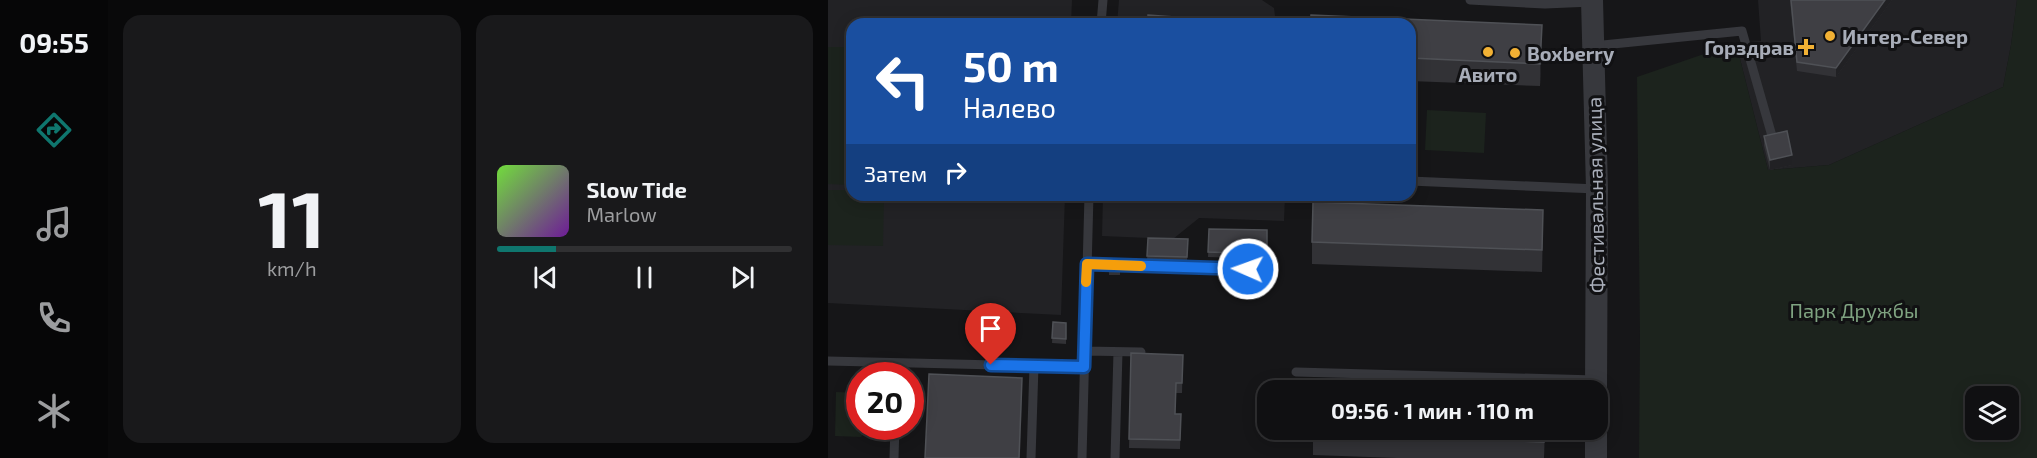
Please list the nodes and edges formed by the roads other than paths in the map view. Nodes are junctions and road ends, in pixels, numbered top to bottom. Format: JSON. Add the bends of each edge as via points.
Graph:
{"nodes":[{"id":1,"x":1103,"y":0,"type":"edge"},
{"id":2,"x":1470,"y":0,"type":"edge"},
{"id":3,"x":1592,"y":1,"type":"edge"},
{"id":4,"x":1102,"y":18,"type":"edge"},
{"id":5,"x":1593,"y":46,"type":"junction"},
{"id":6,"x":1772,"y":136,"type":"edge"},
{"id":7,"x":1416,"y":181,"type":"edge"},
{"id":8,"x":1597,"y":189,"type":"junction"},
{"id":9,"x":1089,"y":201,"type":"edge"},
{"id":10,"x":1087,"y":264,"type":"junction"},
{"id":11,"x":1248,"y":269,"type":"dead end"},
{"id":12,"x":1084,"y":351,"type":"junction"},
{"id":13,"x":1118,"y":352,"type":"junction"},
{"id":14,"x":1141,"y":352,"type":"edge"},
{"id":15,"x":828,"y":361,"type":"edge"},
{"id":16,"x":862,"y":362,"type":"edge"},
{"id":17,"x":924,"y":364,"type":"edge"},
{"id":18,"x":1034,"y":366,"type":"junction"},
{"id":19,"x":1084,"y":367,"type":"junction"},
{"id":20,"x":1296,"y":372,"type":"dead end"},
{"id":21,"x":1481,"y":380,"type":"edge"},
{"id":22,"x":1596,"y":380,"type":"edge"},
{"id":23,"x":895,"y":440,"type":"edge"},
{"id":24,"x":1596,"y":440,"type":"edge"},
{"id":25,"x":894,"y":458,"type":"edge"},
{"id":26,"x":1031,"y":458,"type":"edge"},
{"id":27,"x":1082,"y":458,"type":"edge"},
{"id":28,"x":1115,"y":458,"type":"edge"},
{"id":29,"x":1596,"y":458,"type":"edge"}],
"edges":[{"from":1,"to":4,"type":"lane"},
{"from":2,"to":3,"type":"lane","via":[[1545,4]]},
{"from":3,"to":5,"type":"street","name":"Фестивальная улица"},
{"from":5,"to":6,"type":"lane","via":[[1742,32]]},
{"from":5,"to":8,"type":"street","name":"Фестивальная улица"},
{"from":7,"to":8,"type":"lane"},
{"from":8,"to":22,"type":"street","name":"Фестивальная улица"},
{"from":9,"to":10,"type":"lane"},
{"from":10,"to":11,"type":"lane"},
{"from":10,"to":12,"type":"lane"},
{"from":12,"to":13,"type":"lane"},
{"from":12,"to":19,"type":"lane"},
{"from":13,"to":14,"type":"lane"},
{"from":13,"to":28,"type":"lane"},
{"from":15,"to":16,"type":"lane"},
{"from":17,"to":18,"type":"lane"},
{"from":18,"to":19,"type":"lane"},
{"from":18,"to":26,"type":"lane"},
{"from":19,"to":27,"type":"lane"},
{"from":20,"to":21,"type":"lane"},
{"from":23,"to":25,"type":"lane"},
{"from":24,"to":29,"type":"street"}]}
